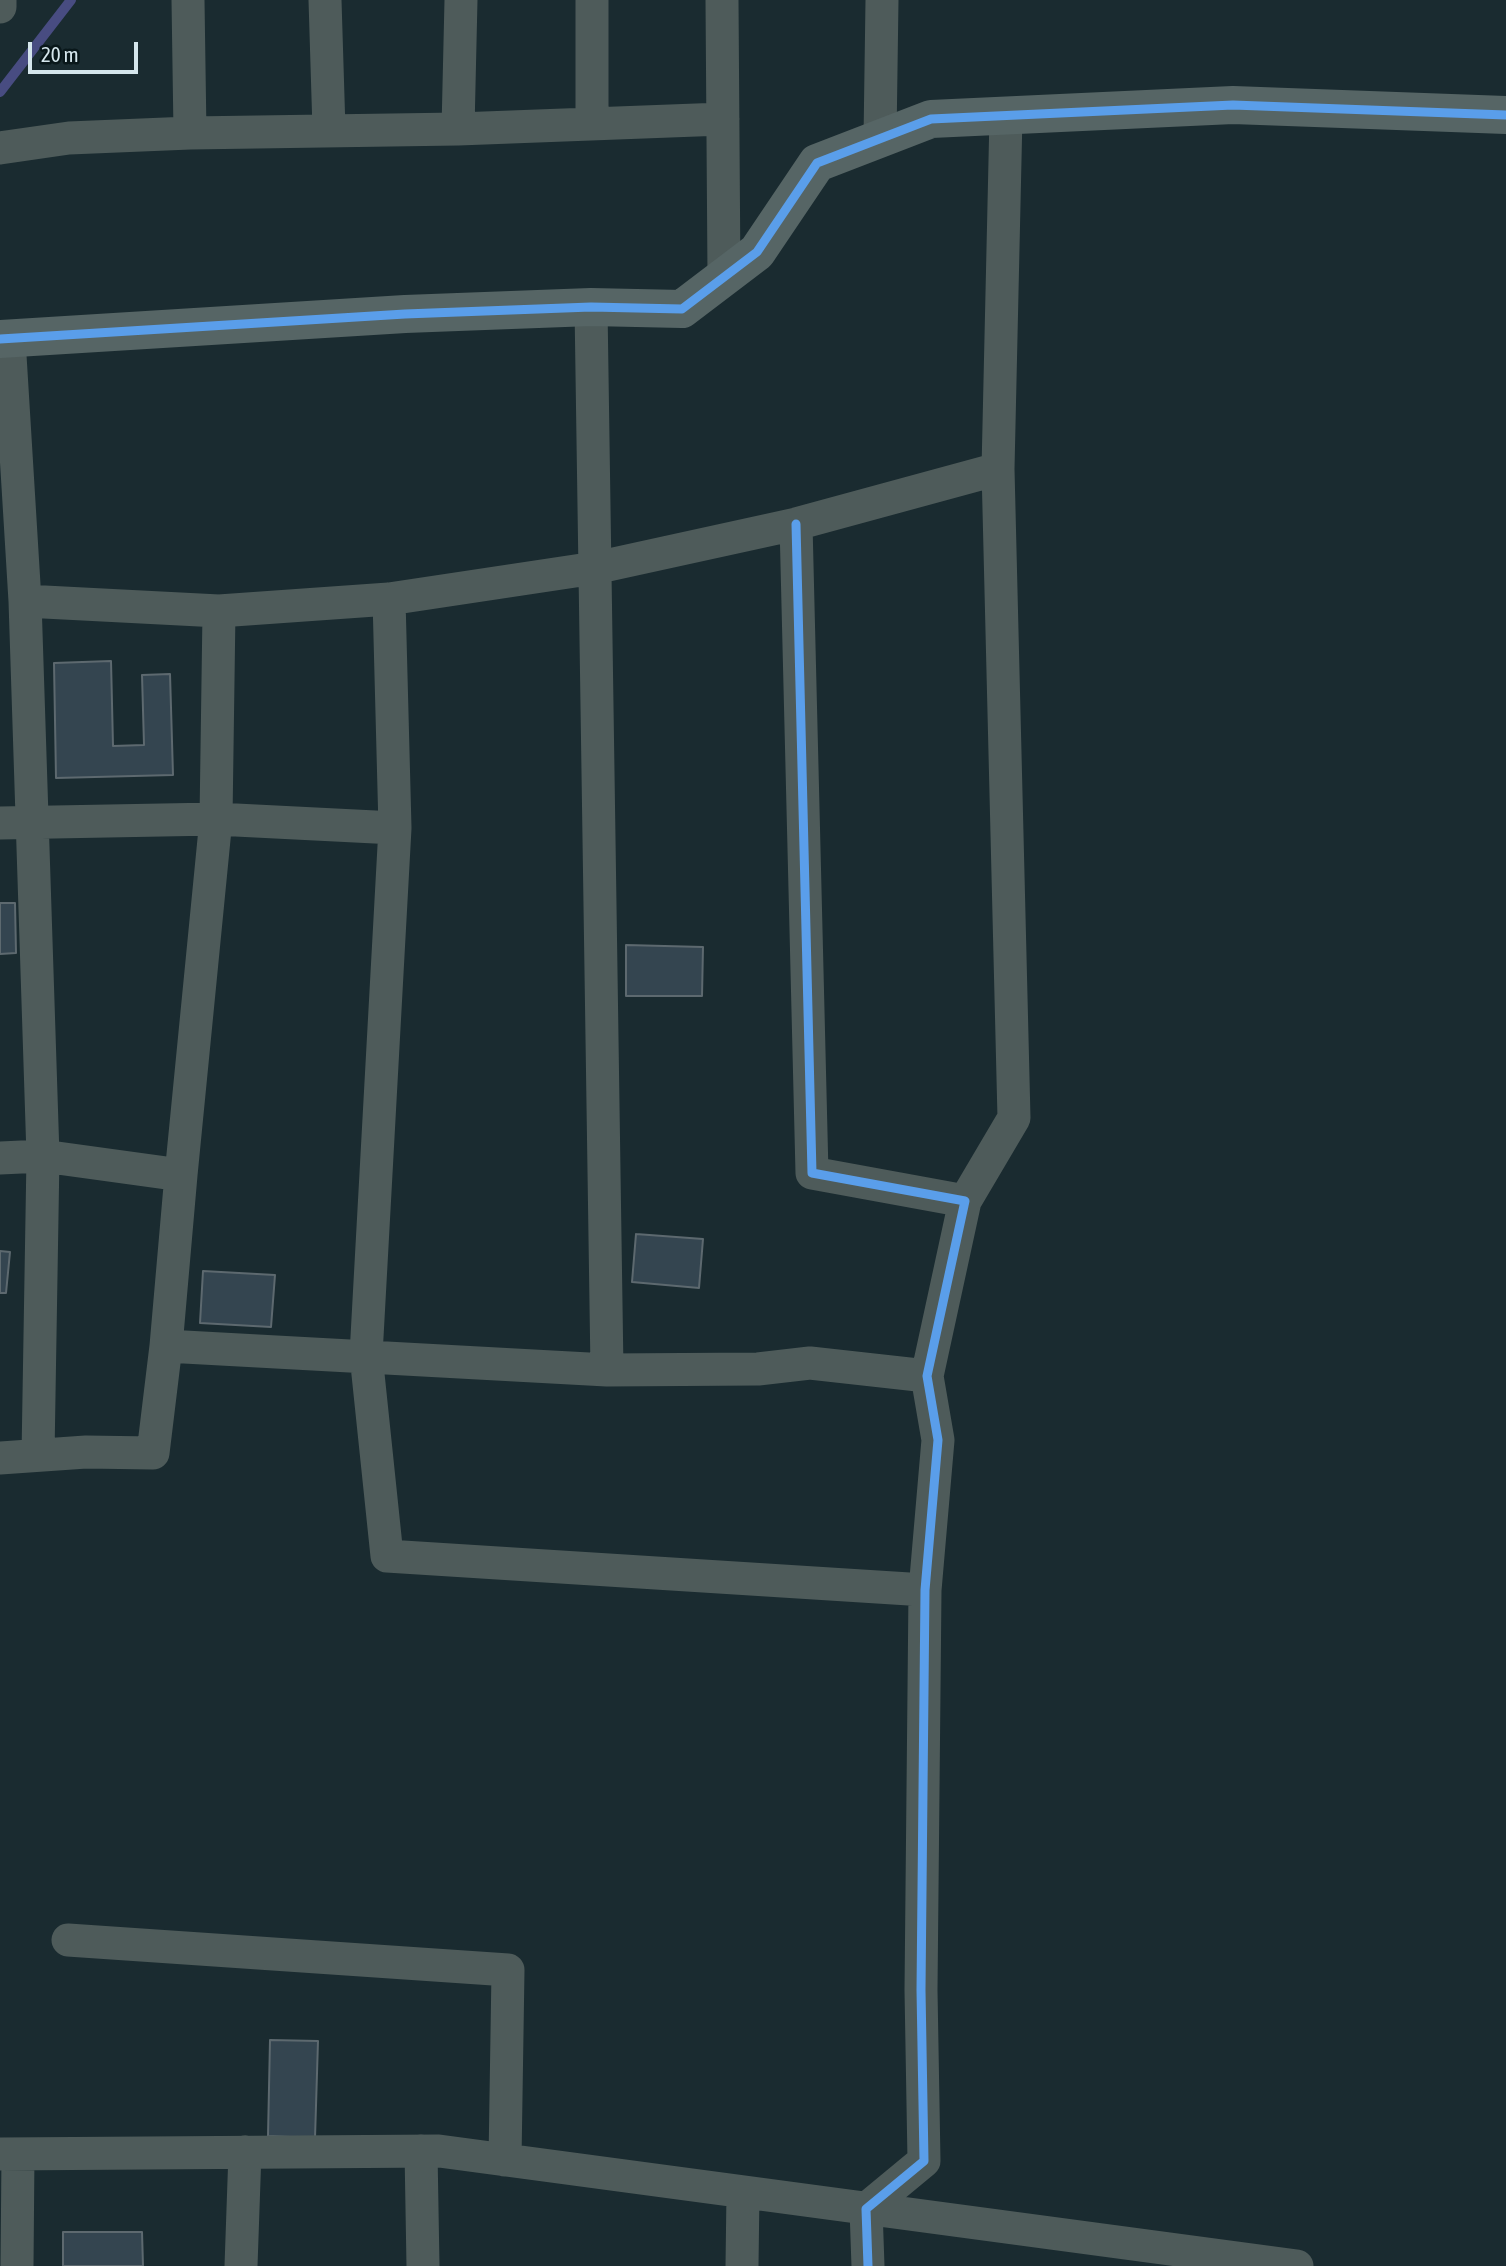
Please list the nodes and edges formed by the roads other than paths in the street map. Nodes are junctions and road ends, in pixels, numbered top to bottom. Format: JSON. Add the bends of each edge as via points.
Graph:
{"nodes":[{"id":1,"x":0,"y":0,"type":"edge"},
{"id":2,"x":188,"y":0,"type":"edge"},
{"id":3,"x":325,"y":0,"type":"edge"},
{"id":4,"x":461,"y":0,"type":"edge"},
{"id":5,"x":592,"y":0,"type":"edge"},
{"id":6,"x":722,"y":0,"type":"edge"},
{"id":7,"x":882,"y":0,"type":"edge"},
{"id":8,"x":0,"y":6,"type":"edge"},
{"id":9,"x":1506,"y":115,"type":"edge"},
{"id":10,"x":1006,"y":116,"type":"junction"},
{"id":11,"x":723,"y":119,"type":"junction"},
{"id":12,"x":592,"y":124,"type":"junction"},
{"id":13,"x":458,"y":129,"type":"junction"},
{"id":14,"x":329,"y":130,"type":"junction"},
{"id":15,"x":190,"y":133,"type":"junction"},
{"id":16,"x":880,"y":139,"type":"junction"},
{"id":17,"x":0,"y":148,"type":"edge"},
{"id":18,"x":724,"y":277,"type":"junction"},
{"id":19,"x":591,"y":307,"type":"junction"},
{"id":20,"x":4,"y":339,"type":"edge"},
{"id":21,"x":998,"y":469,"type":"junction"},
{"id":22,"x":796,"y":524,"type":"junction"},
{"id":23,"x":595,"y":568,"type":"junction"},
{"id":24,"x":389,"y":599,"type":"junction"},
{"id":25,"x":25,"y":601,"type":"junction"},
{"id":26,"x":219,"y":611,"type":"junction"},
{"id":27,"x":216,"y":819,"type":"junction"},
{"id":28,"x":33,"y":822,"type":"junction"},
{"id":29,"x":0,"y":823,"type":"edge"},
{"id":30,"x":395,"y":828,"type":"junction"},
{"id":31,"x":43,"y":1156,"type":"junction"},
{"id":32,"x":0,"y":1158,"type":"edge"},
{"id":33,"x":180,"y":1175,"type":"junction"},
{"id":34,"x":965,"y":1201,"type":"junction"},
{"id":35,"x":166,"y":1346,"type":"junction"},
{"id":36,"x":366,"y":1355,"type":"junction"},
{"id":37,"x":607,"y":1370,"type":"junction"},
{"id":38,"x":927,"y":1376,"type":"junction"},
{"id":39,"x":38,"y":1455,"type":"junction"},
{"id":40,"x":0,"y":1458,"type":"edge"},
{"id":41,"x":925,"y":1590,"type":"junction"},
{"id":42,"x":68,"y":1940,"type":"dead end"},
{"id":43,"x":421,"y":2151,"type":"junction"},
{"id":44,"x":245,"y":2152,"type":"junction"},
{"id":45,"x":9,"y":2154,"type":"edge"},
{"id":46,"x":505,"y":2160,"type":"junction"},
{"id":47,"x":744,"y":2192,"type":"junction"},
{"id":48,"x":866,"y":2208,"type":"junction"},
{"id":49,"x":1248,"y":2263,"type":"edge"},
{"id":50,"x":17,"y":2266,"type":"edge"},
{"id":51,"x":241,"y":2266,"type":"edge"},
{"id":52,"x":423,"y":2266,"type":"edge"},
{"id":53,"x":742,"y":2266,"type":"edge"},
{"id":54,"x":868,"y":2266,"type":"edge"},
{"id":55,"x":1297,"y":2266,"type":"edge"}],
"edges":[{"from":1,"to":8,"type":"street"},
{"from":2,"to":15,"type":"street"},
{"from":3,"to":14,"type":"street"},
{"from":4,"to":13,"type":"street"},
{"from":5,"to":12,"type":"street"},
{"from":6,"to":11,"type":"street"},
{"from":7,"to":16,"type":"street"},
{"from":9,"to":10,"type":"street","via":[[1233,105]]},
{"from":10,"to":16,"type":"street","via":[[931,120]]},
{"from":10,"to":21,"type":"street"},
{"from":11,"to":12,"type":"street"},
{"from":11,"to":18,"type":"street"},
{"from":12,"to":13,"type":"street"},
{"from":13,"to":14,"type":"street"},
{"from":14,"to":15,"type":"street"},
{"from":15,"to":17,"type":"street","via":[[69,138]]},
{"from":16,"to":18,"type":"street","via":[[817,163],[757,252]]},
{"from":18,"to":19,"type":"street","via":[[682,309]]},
{"from":19,"to":20,"type":"street","via":[[405,313]]},
{"from":19,"to":23,"type":"street"},
{"from":20,"to":25,"type":"street"},
{"from":21,"to":22,"type":"street"},
{"from":21,"to":34,"type":"street","via":[[1014,1118]]},
{"from":22,"to":23,"type":"street"},
{"from":22,"to":34,"type":"street","via":[[812,1173]]},
{"from":23,"to":24,"type":"street"},
{"from":23,"to":37,"type":"street"},
{"from":24,"to":26,"type":"street"},
{"from":24,"to":30,"type":"street"},
{"from":25,"to":26,"type":"street"},
{"from":25,"to":28,"type":"street"},
{"from":26,"to":27,"type":"street"},
{"from":27,"to":28,"type":"street"},
{"from":27,"to":30,"type":"street"},
{"from":27,"to":33,"type":"street"},
{"from":28,"to":29,"type":"street"},
{"from":28,"to":31,"type":"street"},
{"from":30,"to":36,"type":"street"},
{"from":31,"to":32,"type":"street"},
{"from":31,"to":33,"type":"street"},
{"from":31,"to":39,"type":"street"},
{"from":33,"to":35,"type":"street"},
{"from":34,"to":38,"type":"street"},
{"from":35,"to":36,"type":"street"},
{"from":35,"to":39,"type":"street","via":[[153,1452]]},
{"from":36,"to":37,"type":"street"},
{"from":36,"to":41,"type":"street","via":[[387,1556]]},
{"from":37,"to":38,"type":"street","via":[[758,1369],[810,1363]]},
{"from":38,"to":41,"type":"street","via":[[938,1440]]},
{"from":39,"to":40,"type":"street"},
{"from":41,"to":48,"type":"street","via":[[924,2161]]},
{"from":42,"to":46,"type":"street","via":[[508,1970]]},
{"from":43,"to":44,"type":"street"},
{"from":43,"to":46,"type":"street"},
{"from":43,"to":52,"type":"street"},
{"from":44,"to":45,"type":"street"},
{"from":44,"to":51,"type":"street"},
{"from":45,"to":50,"type":"street"},
{"from":46,"to":47,"type":"street"},
{"from":47,"to":48,"type":"street"},
{"from":47,"to":53,"type":"street"},
{"from":48,"to":49,"type":"street"},
{"from":48,"to":54,"type":"street"},
{"from":49,"to":55,"type":"street"}]}
